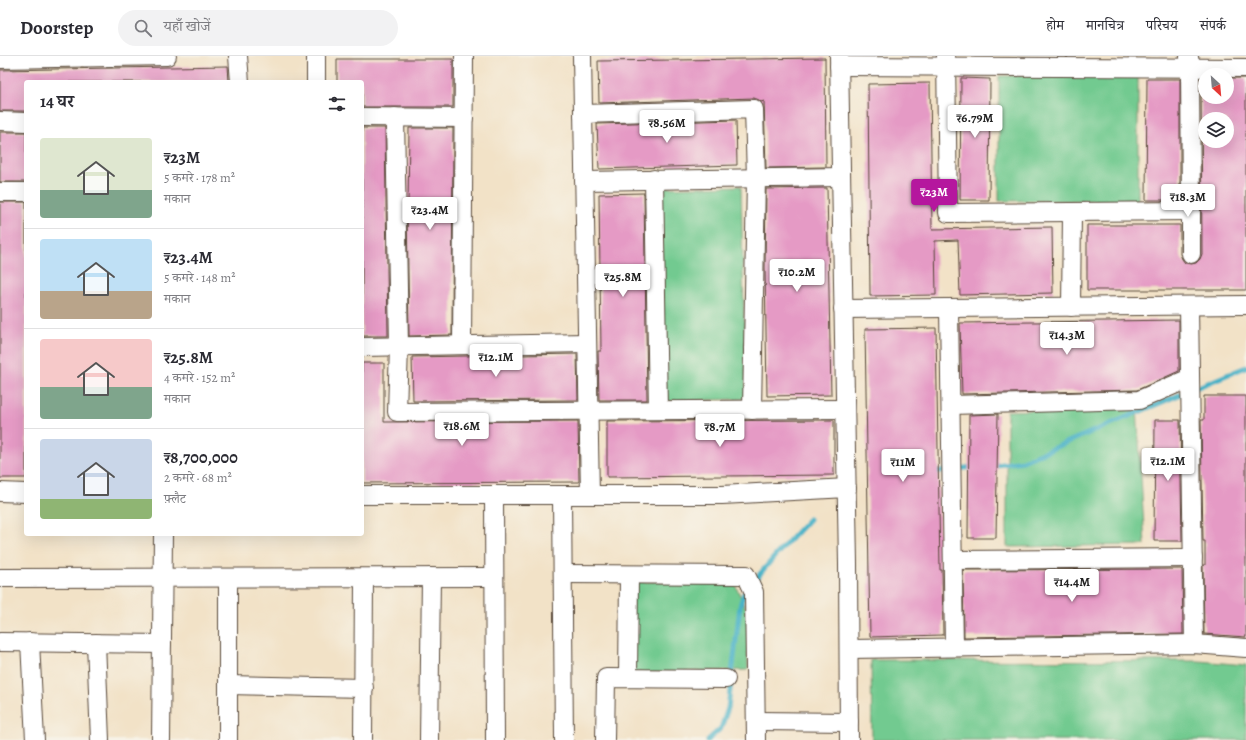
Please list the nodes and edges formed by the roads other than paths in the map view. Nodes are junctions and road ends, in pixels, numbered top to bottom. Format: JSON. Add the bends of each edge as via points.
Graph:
{"nodes":[{"id":1,"x":167,"y":56,"type":"edge"},
{"id":2,"x":238,"y":56,"type":"edge"},
{"id":3,"x":316,"y":56,"type":"edge"},
{"id":4,"x":464,"y":56,"type":"edge"},
{"id":5,"x":582,"y":56,"type":"edge"},
{"id":6,"x":47,"y":57,"type":"edge"},
{"id":7,"x":0,"y":59,"type":"edge"},
{"id":8,"x":839,"y":61,"type":"edge"},
{"id":9,"x":946,"y":61,"type":"edge"},
{"id":10,"x":1189,"y":62,"type":"edge"},
{"id":11,"x":1246,"y":68,"type":"edge"},
{"id":12,"x":240,"y":80,"type":"edge"},
{"id":13,"x":316,"y":80,"type":"edge"},
{"id":14,"x":583,"y":114,"type":"junction"},
{"id":15,"x":364,"y":117,"type":"edge"},
{"id":16,"x":395,"y":117,"type":"junction"},
{"id":17,"x":464,"y":118,"type":"junction"},
{"id":18,"x":0,"y":121,"type":"edge"},
{"id":19,"x":24,"y":122,"type":"edge"},
{"id":20,"x":841,"y":176,"type":"junction"},
{"id":21,"x":756,"y":178,"type":"junction"},
{"id":22,"x":654,"y":179,"type":"junction"},
{"id":23,"x":584,"y":181,"type":"junction"},
{"id":24,"x":0,"y":192,"type":"edge"},
{"id":25,"x":24,"y":192,"type":"edge"},
{"id":26,"x":1192,"y":211,"type":"junction"},
{"id":27,"x":1072,"y":212,"type":"junction"},
{"id":28,"x":1191,"y":254,"type":"dead end"},
{"id":29,"x":1189,"y":306,"type":"junction"},
{"id":30,"x":1246,"y":306,"type":"edge"},
{"id":31,"x":1071,"y":307,"type":"junction"},
{"id":32,"x":949,"y":308,"type":"junction"},
{"id":33,"x":844,"y":309,"type":"junction"},
{"id":34,"x":587,"y":343,"type":"junction"},
{"id":35,"x":462,"y":345,"type":"junction"},
{"id":36,"x":399,"y":346,"type":"junction"},
{"id":37,"x":364,"y":347,"type":"edge"},
{"id":38,"x":1190,"y":381,"type":"junction"},
{"id":39,"x":951,"y":405,"type":"junction"},
{"id":40,"x":845,"y":409,"type":"junction"},
{"id":41,"x":658,"y":410,"type":"junction"},
{"id":42,"x":752,"y":410,"type":"junction"},
{"id":43,"x":588,"y":411,"type":"junction"},
{"id":44,"x":847,"y":488,"type":"junction"},
{"id":45,"x":0,"y":492,"type":"edge"},
{"id":46,"x":24,"y":494,"type":"edge"},
{"id":47,"x":364,"y":495,"type":"edge"},
{"id":48,"x":494,"y":495,"type":"junction"},
{"id":49,"x":562,"y":495,"type":"junction"},
{"id":50,"x":590,"y":495,"type":"junction"},
{"id":51,"x":163,"y":536,"type":"edge"},
{"id":52,"x":1192,"y":558,"type":"junction"},
{"id":53,"x":953,"y":560,"type":"junction"},
{"id":54,"x":563,"y":574,"type":"junction"},
{"id":55,"x":629,"y":575,"type":"junction"},
{"id":56,"x":431,"y":577,"type":"junction"},
{"id":57,"x":494,"y":577,"type":"junction"},
{"id":58,"x":0,"y":578,"type":"edge"},
{"id":59,"x":162,"y":578,"type":"junction"},
{"id":60,"x":228,"y":578,"type":"junction"},
{"id":61,"x":364,"y":578,"type":"junction"},
{"id":62,"x":0,"y":642,"type":"edge"},
{"id":63,"x":30,"y":642,"type":"junction"},
{"id":64,"x":96,"y":643,"type":"junction"},
{"id":65,"x":162,"y":644,"type":"junction"},
{"id":66,"x":1194,"y":644,"type":"junction"},
{"id":67,"x":954,"y":647,"type":"junction"},
{"id":68,"x":1246,"y":648,"type":"edge"},
{"id":69,"x":849,"y":649,"type":"junction"},
{"id":70,"x":628,"y":678,"type":"junction"},
{"id":71,"x":726,"y":679,"type":"dead end"},
{"id":72,"x":228,"y":685,"type":"junction"},
{"id":73,"x":364,"y":688,"type":"junction"},
{"id":74,"x":756,"y":721,"type":"junction"},
{"id":75,"x":849,"y":722,"type":"junction"},
{"id":76,"x":35,"y":740,"type":"edge"},
{"id":77,"x":100,"y":740,"type":"edge"},
{"id":78,"x":161,"y":740,"type":"edge"},
{"id":79,"x":228,"y":740,"type":"edge"},
{"id":80,"x":363,"y":740,"type":"edge"},
{"id":81,"x":429,"y":740,"type":"edge"},
{"id":82,"x":496,"y":740,"type":"edge"},
{"id":83,"x":564,"y":740,"type":"edge"},
{"id":84,"x":605,"y":740,"type":"edge"},
{"id":85,"x":756,"y":740,"type":"edge"},
{"id":86,"x":849,"y":740,"type":"edge"}],
"edges":[{"from":1,"to":6,"type":"street"},
{"from":2,"to":12,"type":"street"},
{"from":3,"to":13,"type":"street"},
{"from":4,"to":17,"type":"street"},
{"from":5,"to":14,"type":"street"},
{"from":6,"to":7,"type":"street"},
{"from":8,"to":9,"type":"street"},
{"from":8,"to":20,"type":"street"},
{"from":9,"to":10,"type":"street"},
{"from":9,"to":27,"type":"street","via":[[948,213]]},
{"from":10,"to":11,"type":"street"},
{"from":10,"to":26,"type":"street"},
{"from":14,"to":21,"type":"street","via":[[754,109]]},
{"from":14,"to":23,"type":"street"},
{"from":15,"to":16,"type":"street"},
{"from":16,"to":17,"type":"street"},
{"from":16,"to":36,"type":"street"},
{"from":17,"to":35,"type":"street"},
{"from":18,"to":19,"type":"street"},
{"from":20,"to":21,"type":"street"},
{"from":20,"to":33,"type":"street"},
{"from":21,"to":22,"type":"street"},
{"from":21,"to":42,"type":"street"},
{"from":22,"to":23,"type":"street"},
{"from":22,"to":41,"type":"street"},
{"from":23,"to":34,"type":"street"},
{"from":24,"to":25,"type":"street"},
{"from":26,"to":27,"type":"street"},
{"from":26,"to":28,"type":"street"},
{"from":27,"to":31,"type":"street"},
{"from":29,"to":30,"type":"street"},
{"from":29,"to":31,"type":"street"},
{"from":29,"to":38,"type":"street"},
{"from":31,"to":32,"type":"street"},
{"from":32,"to":33,"type":"street"},
{"from":32,"to":39,"type":"street"},
{"from":33,"to":40,"type":"street"},
{"from":34,"to":35,"type":"street"},
{"from":34,"to":43,"type":"street"},
{"from":35,"to":36,"type":"street"},
{"from":36,"to":37,"type":"street"},
{"from":36,"to":43,"type":"street","via":[[397,412]]},
{"from":38,"to":39,"type":"street","via":[[1139,400]]},
{"from":38,"to":52,"type":"street"},
{"from":39,"to":53,"type":"street"},
{"from":40,"to":42,"type":"street"},
{"from":40,"to":44,"type":"street"},
{"from":41,"to":42,"type":"street"},
{"from":41,"to":43,"type":"street"},
{"from":43,"to":50,"type":"street"},
{"from":44,"to":50,"type":"street","via":[[722,495]]},
{"from":44,"to":69,"type":"street"},
{"from":45,"to":46,"type":"street"},
{"from":47,"to":48,"type":"street"},
{"from":48,"to":49,"type":"street"},
{"from":48,"to":57,"type":"street"},
{"from":49,"to":50,"type":"street"},
{"from":49,"to":54,"type":"street"},
{"from":51,"to":59,"type":"street"},
{"from":52,"to":53,"type":"street"},
{"from":52,"to":66,"type":"street"},
{"from":53,"to":67,"type":"street"},
{"from":54,"to":55,"type":"street"},
{"from":54,"to":83,"type":"street"},
{"from":55,"to":70,"type":"street"},
{"from":55,"to":74,"type":"street","via":[[746,575],[754,592]]},
{"from":56,"to":57,"type":"street"},
{"from":56,"to":61,"type":"street"},
{"from":56,"to":81,"type":"street"},
{"from":57,"to":82,"type":"street"},
{"from":58,"to":59,"type":"street"},
{"from":59,"to":60,"type":"street"},
{"from":59,"to":65,"type":"street"},
{"from":60,"to":61,"type":"street"},
{"from":60,"to":72,"type":"street"},
{"from":61,"to":73,"type":"street"},
{"from":62,"to":63,"type":"street"},
{"from":63,"to":64,"type":"street"},
{"from":63,"to":76,"type":"street"},
{"from":64,"to":65,"type":"street"},
{"from":64,"to":77,"type":"street"},
{"from":65,"to":78,"type":"street"},
{"from":66,"to":67,"type":"street"},
{"from":66,"to":68,"type":"street"},
{"from":67,"to":69,"type":"street"},
{"from":69,"to":75,"type":"street"},
{"from":70,"to":71,"type":"street"},
{"from":70,"to":84,"type":"street","via":[[606,678]]},
{"from":72,"to":73,"type":"street"},
{"from":72,"to":79,"type":"street"},
{"from":73,"to":80,"type":"street"},
{"from":74,"to":75,"type":"street"},
{"from":74,"to":85,"type":"street"},
{"from":75,"to":86,"type":"street"}]}
